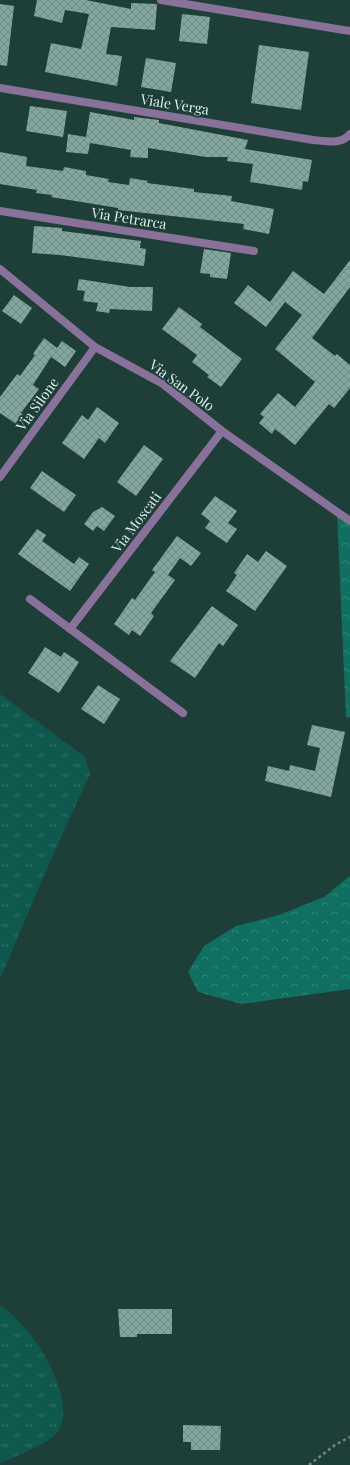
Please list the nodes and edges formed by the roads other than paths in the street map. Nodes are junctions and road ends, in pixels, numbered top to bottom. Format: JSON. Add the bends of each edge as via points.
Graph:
{"nodes":[{"id":1,"x":161,"y":0,"type":"edge"},
{"id":2,"x":350,"y":31,"type":"edge"},
{"id":3,"x":0,"y":88,"type":"edge"},
{"id":4,"x":348,"y":136,"type":"edge"},
{"id":5,"x":0,"y":210,"type":"edge"},
{"id":6,"x":254,"y":251,"type":"dead end"},
{"id":7,"x":0,"y":270,"type":"edge"},
{"id":8,"x":95,"y":347,"type":"junction"},
{"id":9,"x":222,"y":431,"type":"junction"},
{"id":10,"x":0,"y":477,"type":"edge"},
{"id":11,"x":350,"y":521,"type":"edge"},
{"id":12,"x":30,"y":599,"type":"dead end"},
{"id":13,"x":70,"y":629,"type":"junction"},
{"id":14,"x":183,"y":714,"type":"dead end"}],
"edges":[{"from":1,"to":2,"type":"street"},
{"from":3,"to":4,"type":"street","name":"Viale Verga","via":[[313,140],[334,142]]},
{"from":5,"to":6,"type":"street","name":"Via Petrarca"},
{"from":7,"to":8,"type":"street","name":"Via San Polo"},
{"from":8,"to":9,"type":"street","name":"Via San Polo","via":[[153,378]]},
{"from":8,"to":10,"type":"street","name":"Via Silone"},
{"from":9,"to":11,"type":"street","name":"Via San Polo"},
{"from":9,"to":13,"type":"street","name":"Via Moscati"},
{"from":12,"to":13,"type":"street"},
{"from":13,"to":14,"type":"street"}]}
